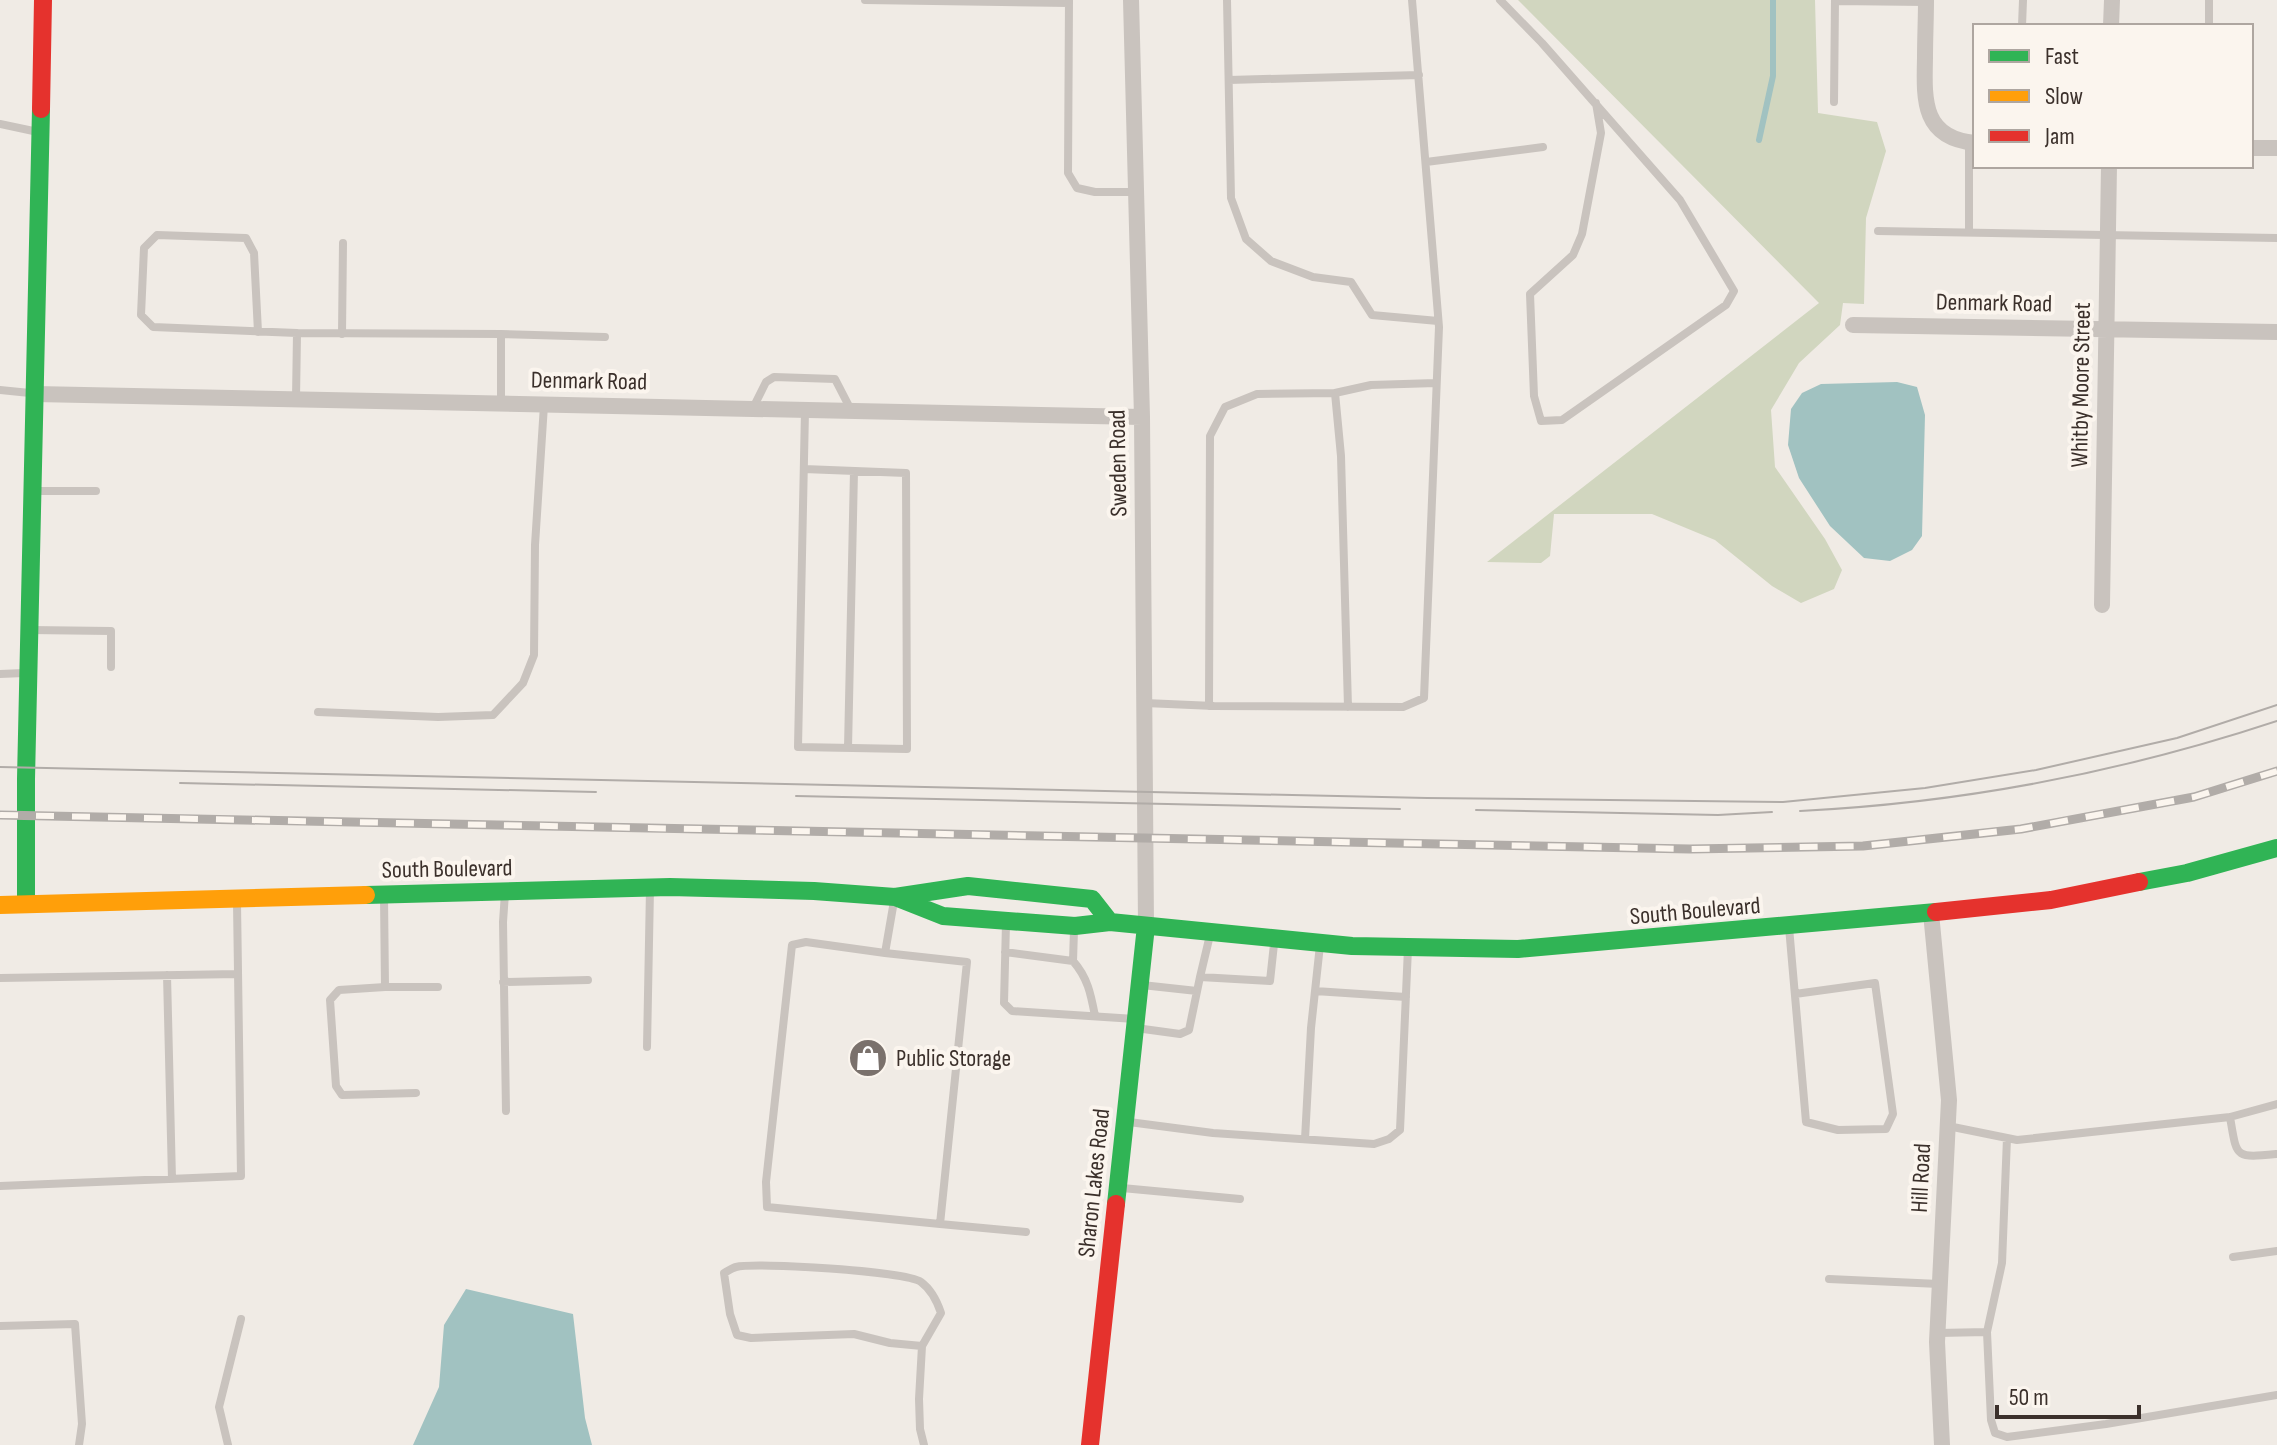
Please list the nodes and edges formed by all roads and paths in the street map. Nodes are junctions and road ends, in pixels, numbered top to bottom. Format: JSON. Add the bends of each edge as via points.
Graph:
{"nodes":[{"id":1,"x":43,"y":0,"type":"edge"},
{"id":2,"x":865,"y":0,"type":"edge"},
{"id":3,"x":1131,"y":0,"type":"edge"},
{"id":4,"x":1227,"y":0,"type":"edge"},
{"id":5,"x":1412,"y":0,"type":"edge"},
{"id":6,"x":1500,"y":0,"type":"edge"},
{"id":7,"x":1835,"y":0,"type":"edge"},
{"id":8,"x":2023,"y":0,"type":"edge"},
{"id":9,"x":2112,"y":0,"type":"edge"},
{"id":10,"x":2209,"y":0,"type":"edge"},
{"id":11,"x":1926,"y":1,"type":"edge"},
{"id":12,"x":1069,"y":2,"type":"edge"},
{"id":13,"x":2022,"y":24,"type":"edge"},
{"id":14,"x":2111,"y":24,"type":"edge"},
{"id":15,"x":2209,"y":24,"type":"edge"},
{"id":16,"x":1419,"y":75,"type":"junction"},
{"id":17,"x":1229,"y":80,"type":"junction"},
{"id":18,"x":1834,"y":102,"type":"dead end"},
{"id":19,"x":1596,"y":103,"type":"junction"},
{"id":20,"x":0,"y":124,"type":"edge"},
{"id":21,"x":40,"y":132,"type":"junction"},
{"id":22,"x":1972,"y":143,"type":"edge"},
{"id":23,"x":1543,"y":147,"type":"dead end"},
{"id":24,"x":2253,"y":148,"type":"edge"},
{"id":25,"x":2277,"y":148,"type":"edge"},
{"id":26,"x":1426,"y":162,"type":"junction"},
{"id":27,"x":2109,"y":168,"type":"edge"},
{"id":28,"x":1136,"y":192,"type":"junction"},
{"id":29,"x":1878,"y":231,"type":"dead end"},
{"id":30,"x":1969,"y":232,"type":"junction"},
{"id":31,"x":2108,"y":235,"type":"junction"},
{"id":32,"x":2277,"y":238,"type":"edge"},
{"id":33,"x":343,"y":243,"type":"dead end"},
{"id":34,"x":1438,"y":321,"type":"junction"},
{"id":35,"x":1853,"y":325,"type":"dead end"},
{"id":36,"x":2107,"y":330,"type":"junction"},
{"id":37,"x":258,"y":332,"type":"junction"},
{"id":38,"x":2277,"y":332,"type":"edge"},
{"id":39,"x":297,"y":333,"type":"junction"},
{"id":40,"x":342,"y":334,"type":"junction"},
{"id":41,"x":501,"y":334,"type":"junction"},
{"id":42,"x":605,"y":337,"type":"dead end"},
{"id":43,"x":1436,"y":383,"type":"junction"},
{"id":44,"x":0,"y":390,"type":"edge"},
{"id":45,"x":1335,"y":393,"type":"junction"},
{"id":46,"x":35,"y":394,"type":"junction"},
{"id":47,"x":296,"y":399,"type":"junction"},
{"id":48,"x":501,"y":404,"type":"junction"},
{"id":49,"x":544,"y":404,"type":"junction"},
{"id":50,"x":753,"y":409,"type":"junction"},
{"id":51,"x":805,"y":410,"type":"junction"},
{"id":52,"x":851,"y":411,"type":"junction"},
{"id":53,"x":1142,"y":417,"type":"junction"},
{"id":54,"x":804,"y":469,"type":"junction"},
{"id":55,"x":854,"y":471,"type":"junction"},
{"id":56,"x":33,"y":491,"type":"junction"},
{"id":57,"x":96,"y":491,"type":"dead end"},
{"id":58,"x":2102,"y":605,"type":"dead end"},
{"id":59,"x":29,"y":630,"type":"junction"},
{"id":60,"x":111,"y":667,"type":"dead end"},
{"id":61,"x":29,"y":672,"type":"junction"},
{"id":62,"x":0,"y":674,"type":"edge"},
{"id":63,"x":1145,"y":703,"type":"junction"},
{"id":64,"x":1209,"y":706,"type":"junction"},
{"id":65,"x":1348,"y":707,"type":"junction"},
{"id":66,"x":318,"y":712,"type":"dead end"},
{"id":67,"x":848,"y":748,"type":"junction"},
{"id":68,"x":2277,"y":848,"type":"edge"},
{"id":69,"x":651,"y":888,"type":"junction"},
{"id":70,"x":505,"y":892,"type":"junction"},
{"id":71,"x":384,"y":895,"type":"junction"},
{"id":72,"x":895,"y":897,"type":"junction"},
{"id":73,"x":237,"y":898,"type":"junction"},
{"id":74,"x":26,"y":904,"type":"junction"},
{"id":75,"x":0,"y":905,"type":"edge"},
{"id":76,"x":1931,"y":913,"type":"junction"},
{"id":77,"x":1006,"y":921,"type":"junction"},
{"id":78,"x":1110,"y":922,"type":"junction"},
{"id":79,"x":1075,"y":926,"type":"junction"},
{"id":80,"x":1146,"y":926,"type":"junction"},
{"id":81,"x":1789,"y":926,"type":"junction"},
{"id":82,"x":1210,"y":933,"type":"junction"},
{"id":83,"x":1274,"y":939,"type":"junction"},
{"id":84,"x":1321,"y":943,"type":"junction"},
{"id":85,"x":1408,"y":948,"type":"junction"},
{"id":86,"x":1005,"y":952,"type":"junction"},
{"id":87,"x":885,"y":953,"type":"junction"},
{"id":88,"x":1073,"y":961,"type":"junction"},
{"id":89,"x":238,"y":974,"type":"junction"},
{"id":90,"x":167,"y":975,"type":"junction"},
{"id":91,"x":1200,"y":977,"type":"junction"},
{"id":92,"x":0,"y":978,"type":"edge"},
{"id":93,"x":588,"y":980,"type":"dead end"},
{"id":94,"x":503,"y":982,"type":"junction"},
{"id":95,"x":1139,"y":984,"type":"junction"},
{"id":96,"x":385,"y":987,"type":"junction"},
{"id":97,"x":438,"y":987,"type":"dead end"},
{"id":98,"x":1197,"y":991,"type":"junction"},
{"id":99,"x":1315,"y":991,"type":"junction"},
{"id":100,"x":1795,"y":994,"type":"junction"},
{"id":101,"x":1406,"y":997,"type":"junction"},
{"id":102,"x":1095,"y":1016,"type":"junction"},
{"id":103,"x":1135,"y":1024,"type":"junction"},
{"id":104,"x":647,"y":1047,"type":"dead end"},
{"id":105,"x":416,"y":1093,"type":"dead end"},
{"id":106,"x":2277,"y":1104,"type":"edge"},
{"id":107,"x":506,"y":1111,"type":"dead end"},
{"id":108,"x":2230,"y":1117,"type":"junction"},
{"id":109,"x":1124,"y":1121,"type":"junction"},
{"id":110,"x":1947,"y":1126,"type":"junction"},
{"id":111,"x":2007,"y":1138,"type":"junction"},
{"id":112,"x":1305,"y":1139,"type":"junction"},
{"id":113,"x":2277,"y":1154,"type":"edge"},
{"id":114,"x":172,"y":1179,"type":"junction"},
{"id":115,"x":0,"y":1186,"type":"edge"},
{"id":116,"x":1117,"y":1188,"type":"junction"},
{"id":117,"x":1240,"y":1199,"type":"dead end"},
{"id":118,"x":940,"y":1224,"type":"junction"},
{"id":119,"x":1026,"y":1232,"type":"dead end"},
{"id":120,"x":2277,"y":1251,"type":"edge"},
{"id":121,"x":2233,"y":1257,"type":"dead end"},
{"id":122,"x":1829,"y":1279,"type":"dead end"},
{"id":123,"x":1940,"y":1284,"type":"junction"},
{"id":124,"x":241,"y":1319,"type":"dead end"},
{"id":125,"x":0,"y":1326,"type":"edge"},
{"id":126,"x":1987,"y":1332,"type":"junction"},
{"id":127,"x":1938,"y":1333,"type":"junction"},
{"id":128,"x":922,"y":1346,"type":"junction"},
{"id":129,"x":2277,"y":1395,"type":"edge"},
{"id":130,"x":79,"y":1445,"type":"edge"},
{"id":131,"x":228,"y":1445,"type":"edge"},
{"id":132,"x":924,"y":1445,"type":"edge"},
{"id":133,"x":1090,"y":1445,"type":"edge"},
{"id":134,"x":1942,"y":1445,"type":"edge"}],
"edges":[{"from":1,"to":21,"type":"main road"},
{"from":2,"to":12,"type":"lane"},
{"from":3,"to":28,"type":"street","name":"Sweden Road"},
{"from":4,"to":17,"type":"lane"},
{"from":5,"to":16,"type":"lane"},
{"from":6,"to":19,"type":"lane"},
{"from":7,"to":11,"type":"lane"},
{"from":7,"to":18,"type":"lane"},
{"from":8,"to":13,"type":"lane"},
{"from":9,"to":14,"type":"street"},
{"from":10,"to":15,"type":"lane"},
{"from":11,"to":22,"type":"street","via":[[1924,96],[1929,115],[1955,141]]},
{"from":12,"to":28,"type":"lane","via":[[1068,173],[1077,188]]},
{"from":16,"to":17,"type":"lane"},
{"from":16,"to":26,"type":"lane"},
{"from":17,"to":34,"type":"lane","via":[[1231,198],[1246,239],[1271,261],[1313,277],[1351,282],[1372,315]]},
{"from":19,"to":19,"type":"lane","via":[[1601,133],[1582,234],[1573,255],[1530,294],[1534,396],[1541,421],[1562,420],[1726,305],[1734,291],[1680,200]]},
{"from":20,"to":21,"type":"lane"},
{"from":21,"to":46,"type":"main road"},
{"from":22,"to":30,"type":"lane"},
{"from":23,"to":26,"type":"lane"},
{"from":24,"to":25,"type":"street"},
{"from":26,"to":34,"type":"lane"},
{"from":27,"to":31,"type":"street","name":"Whitby Moore Street"},
{"from":28,"to":53,"type":"street","name":"Sweden Road"},
{"from":29,"to":30,"type":"lane"},
{"from":30,"to":31,"type":"lane"},
{"from":31,"to":32,"type":"lane"},
{"from":31,"to":36,"type":"street","name":"Whitby Moore Street"},
{"from":33,"to":40,"type":"lane"},
{"from":34,"to":43,"type":"lane"},
{"from":35,"to":36,"type":"street","name":"Denmark Road"},
{"from":36,"to":38,"type":"street","name":"Denmark Road"},
{"from":36,"to":58,"type":"street","name":"Whitby Moore Street"},
{"from":37,"to":37,"type":"lane","via":[[153,327],[141,315],[144,248],[157,235],[246,238],[254,253]]},
{"from":37,"to":39,"type":"lane"},
{"from":39,"to":40,"type":"lane"},
{"from":39,"to":47,"type":"lane"},
{"from":40,"to":41,"type":"lane"},
{"from":41,"to":42,"type":"lane"},
{"from":41,"to":48,"type":"lane"},
{"from":43,"to":45,"type":"lane","via":[[1371,385]]},
{"from":43,"to":65,"type":"lane","via":[[1424,698],[1403,707]]},
{"from":44,"to":46,"type":"lane"},
{"from":45,"to":64,"type":"lane","via":[[1257,394],[1225,407],[1210,436]]},
{"from":45,"to":65,"type":"lane"},
{"from":46,"to":47,"type":"street","name":"Denmark Road"},
{"from":46,"to":56,"type":"main road"},
{"from":47,"to":48,"type":"street","name":"Denmark Road"},
{"from":48,"to":49,"type":"street","name":"Denmark Road"},
{"from":49,"to":50,"type":"street","name":"Denmark Road"},
{"from":49,"to":66,"type":"lane","via":[[534,655],[523,683],[493,715]]},
{"from":50,"to":51,"type":"street","name":"Denmark Road"},
{"from":50,"to":52,"type":"lane","via":[[774,377],[835,379]]},
{"from":51,"to":52,"type":"street","name":"Denmark Road"},
{"from":51,"to":54,"type":"lane"},
{"from":52,"to":53,"type":"street","name":"Denmark Road"},
{"from":53,"to":63,"type":"street","name":"Sweden Road"},
{"from":54,"to":55,"type":"lane"},
{"from":54,"to":67,"type":"lane","via":[[798,747]]},
{"from":55,"to":67,"type":"lane"},
{"from":55,"to":67,"type":"lane","via":[[906,473],[907,749]]},
{"from":56,"to":57,"type":"lane"},
{"from":56,"to":59,"type":"main road"},
{"from":59,"to":60,"type":"lane","via":[[111,631]]},
{"from":59,"to":61,"type":"main road"},
{"from":61,"to":62,"type":"lane"},
{"from":61,"to":74,"type":"main road"},
{"from":63,"to":64,"type":"lane"},
{"from":63,"to":80,"type":"street","name":"Sweden Road"},
{"from":64,"to":65,"type":"lane"},
{"from":68,"to":76,"type":"main road","name":"South Boulevard","via":[[2142,884]]},
{"from":69,"to":70,"type":"main road","name":"South Boulevard"},
{"from":69,"to":72,"type":"main road","name":"South Boulevard"},
{"from":69,"to":104,"type":"lane"},
{"from":70,"to":71,"type":"main road","name":"South Boulevard"},
{"from":70,"to":94,"type":"lane"},
{"from":71,"to":73,"type":"main road","name":"South Boulevard"},
{"from":71,"to":96,"type":"lane"},
{"from":72,"to":77,"type":"main road","name":"South Boulevard","via":[[943,916]]},
{"from":72,"to":78,"type":"main road","name":"South Boulevard","via":[[968,886],[1092,899]]},
{"from":72,"to":87,"type":"lane"},
{"from":73,"to":74,"type":"main road","name":"South Boulevard"},
{"from":73,"to":89,"type":"lane"},
{"from":74,"to":75,"type":"main road","name":"South Boulevard"},
{"from":76,"to":81,"type":"main road","name":"South Boulevard"},
{"from":76,"to":110,"type":"street","name":"Hill Road","via":[[1948,1075]]},
{"from":77,"to":79,"type":"main road","name":"South Boulevard"},
{"from":77,"to":86,"type":"lane"},
{"from":78,"to":79,"type":"main road","name":"South Boulevard"},
{"from":78,"to":80,"type":"main road","name":"South Boulevard"},
{"from":79,"to":88,"type":"lane"},
{"from":80,"to":82,"type":"main road","name":"South Boulevard"},
{"from":80,"to":95,"type":"main road","name":"Sharon Lakes Road"},
{"from":81,"to":85,"type":"main road","name":"South Boulevard","via":[[1518,949]]},
{"from":81,"to":100,"type":"lane"},
{"from":82,"to":83,"type":"main road","name":"South Boulevard"},
{"from":82,"to":91,"type":"lane"},
{"from":83,"to":84,"type":"main road","name":"South Boulevard"},
{"from":83,"to":91,"type":"lane","via":[[1270,981]]},
{"from":84,"to":85,"type":"main road","name":"South Boulevard"},
{"from":84,"to":99,"type":"lane"},
{"from":85,"to":101,"type":"lane"},
{"from":86,"to":88,"type":"lane"},
{"from":86,"to":102,"type":"lane","via":[[1004,1003],[1012,1011]]},
{"from":87,"to":118,"type":"lane","via":[[967,962]]},
{"from":87,"to":118,"type":"lane","via":[[806,942],[792,945],[767,1207]]},
{"from":88,"to":102,"type":"lane","via":[[1090,988]]},
{"from":89,"to":90,"type":"lane"},
{"from":89,"to":114,"type":"lane","via":[[241,1176]]},
{"from":90,"to":92,"type":"lane"},
{"from":90,"to":114,"type":"lane"},
{"from":91,"to":98,"type":"lane"},
{"from":93,"to":94,"type":"lane"},
{"from":94,"to":107,"type":"lane"},
{"from":95,"to":98,"type":"lane"},
{"from":95,"to":103,"type":"main road","name":"Sharon Lakes Road"},
{"from":96,"to":97,"type":"lane"},
{"from":96,"to":105,"type":"lane","via":[[339,990],[330,1000],[336,1086],[342,1095]]},
{"from":98,"to":103,"type":"lane","via":[[1189,1030],[1180,1034]]},
{"from":99,"to":101,"type":"lane"},
{"from":99,"to":112,"type":"lane"},
{"from":100,"to":100,"type":"lane","via":[[1806,1122],[1838,1130],[1886,1129],[1893,1114],[1875,983]]},
{"from":101,"to":112,"type":"lane","via":[[1400,1130],[1374,1144]]},
{"from":102,"to":103,"type":"lane"},
{"from":103,"to":109,"type":"main road","name":"Sharon Lakes Road"},
{"from":106,"to":108,"type":"lane"},
{"from":108,"to":111,"type":"lane"},
{"from":108,"to":113,"type":"lane","via":[[2240,1154]]},
{"from":109,"to":112,"type":"lane"},
{"from":109,"to":116,"type":"main road","name":"Sharon Lakes Road"},
{"from":110,"to":111,"type":"lane"},
{"from":110,"to":123,"type":"street","name":"Hill Road"},
{"from":111,"to":126,"type":"lane","via":[[2002,1263]]},
{"from":114,"to":115,"type":"lane"},
{"from":116,"to":117,"type":"lane"},
{"from":116,"to":133,"type":"main road","name":"Sharon Lakes Road"},
{"from":118,"to":119,"type":"lane"},
{"from":120,"to":121,"type":"lane"},
{"from":122,"to":123,"type":"lane"},
{"from":123,"to":127,"type":"street","name":"Hill Road"},
{"from":124,"to":131,"type":"lane","via":[[219,1407]]},
{"from":125,"to":130,"type":"lane","via":[[75,1324]]},
{"from":126,"to":127,"type":"lane"},
{"from":126,"to":129,"type":"lane","via":[[1991,1420],[1995,1433],[2007,1437]]},
{"from":127,"to":134,"type":"street","name":"Hill Road"},
{"from":128,"to":128,"type":"lane","via":[[941,1313],[919,1280],[868,1271],[780,1267],[737,1267],[724,1273],[737,1335],[854,1334]]},
{"from":128,"to":132,"type":"lane","via":[[919,1399]]}]}
